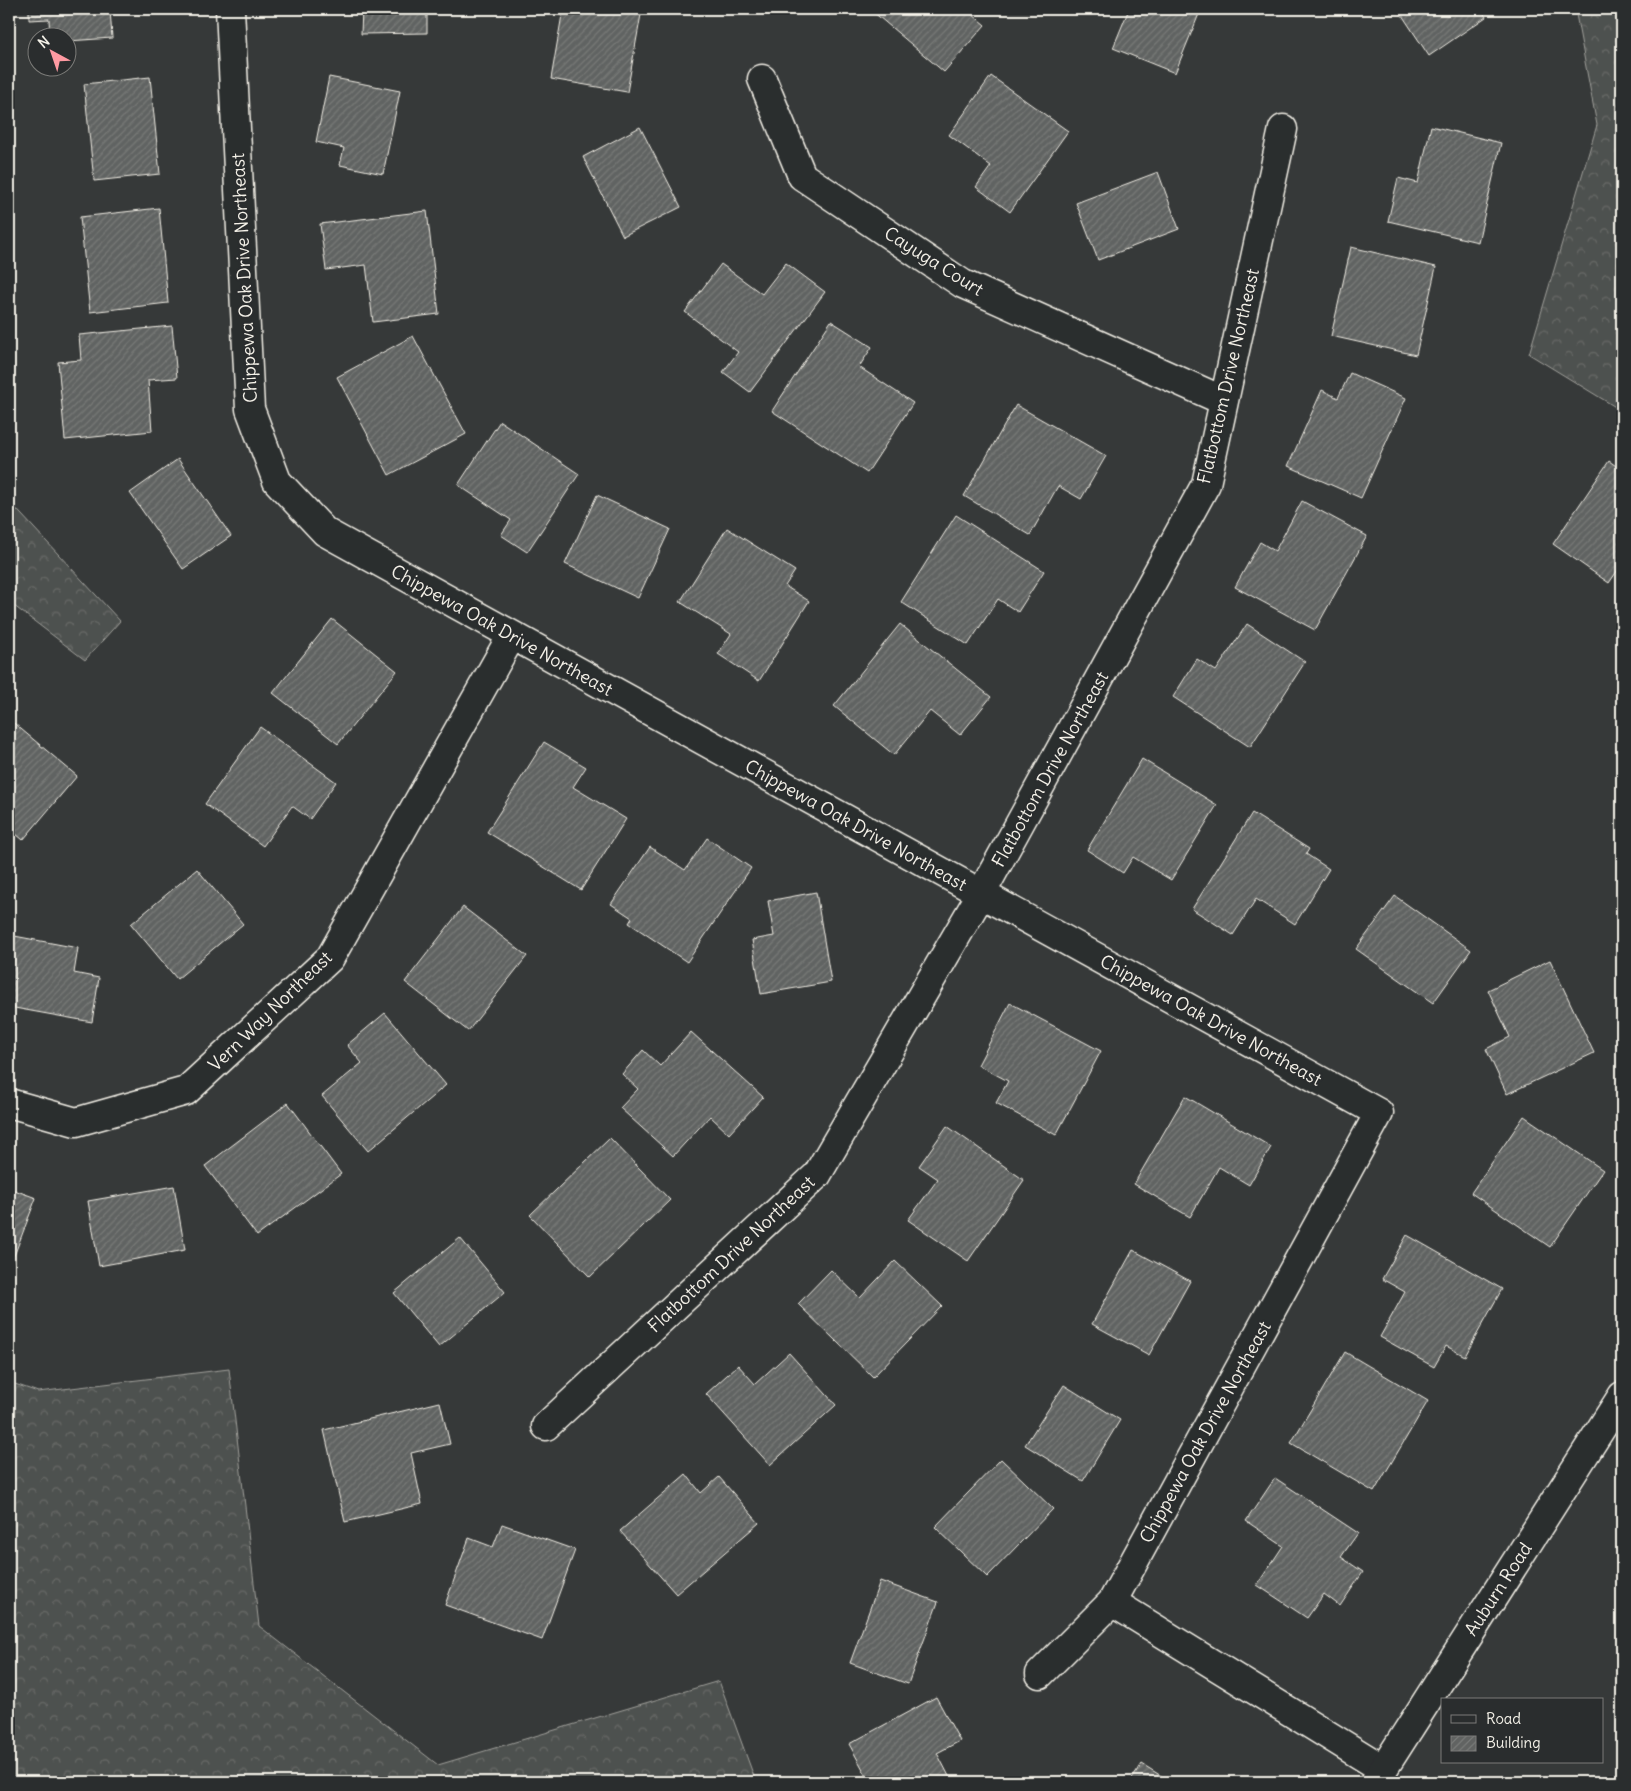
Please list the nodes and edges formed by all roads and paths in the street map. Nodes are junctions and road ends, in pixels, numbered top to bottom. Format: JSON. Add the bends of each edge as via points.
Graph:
{"nodes":[{"id":1,"x":230,"y":9,"type":"edge"},
{"id":2,"x":762,"y":79,"type":"dead end"},
{"id":3,"x":1283,"y":129,"type":"dead end"},
{"id":4,"x":1224,"y":401,"type":"junction"},
{"id":5,"x":512,"y":635,"type":"junction"},
{"id":6,"x":981,"y":894,"type":"junction"},
{"id":7,"x":9,"y":1103,"type":"edge"},
{"id":8,"x":1622,"y":1396,"type":"edge"},
{"id":9,"x":546,"y":1426,"type":"dead end"},
{"id":10,"x":1112,"y":1602,"type":"junction"},
{"id":11,"x":1040,"y":1674,"type":"dead end"},
{"id":12,"x":1379,"y":1775,"type":"edge"}],
"edges":[{"from":1,"to":5,"type":"street","name":"Chippewa Oak Drive Northeast","via":[[250,409],[277,480],[325,532]]},
{"from":2,"to":4,"type":"street","name":"Cayuga Court","via":[[802,176],[963,284]]},
{"from":3,"to":4,"type":"street","name":"Flatbottom Drive Northeast"},
{"from":4,"to":6,"type":"street","name":"Flatbottom Drive Northeast","via":[[1206,484]]},
{"from":5,"to":6,"type":"street","name":"Chippewa Oak Drive Northeast"},
{"from":5,"to":7,"type":"street","name":"Vern Way Northeast","via":[[330,958],[186,1091],[76,1122]]},
{"from":6,"to":9,"type":"street","name":"Flatbottom Drive Northeast","via":[[817,1175]]},
{"from":6,"to":10,"type":"street","name":"Chippewa Oak Drive Northeast","via":[[1380,1113]]},
{"from":8,"to":12,"type":"street","name":"Auburn Road"},
{"from":10,"to":11,"type":"street","name":"Chippewa Oak Drive Northeast"},
{"from":10,"to":12,"type":"street"}]}
